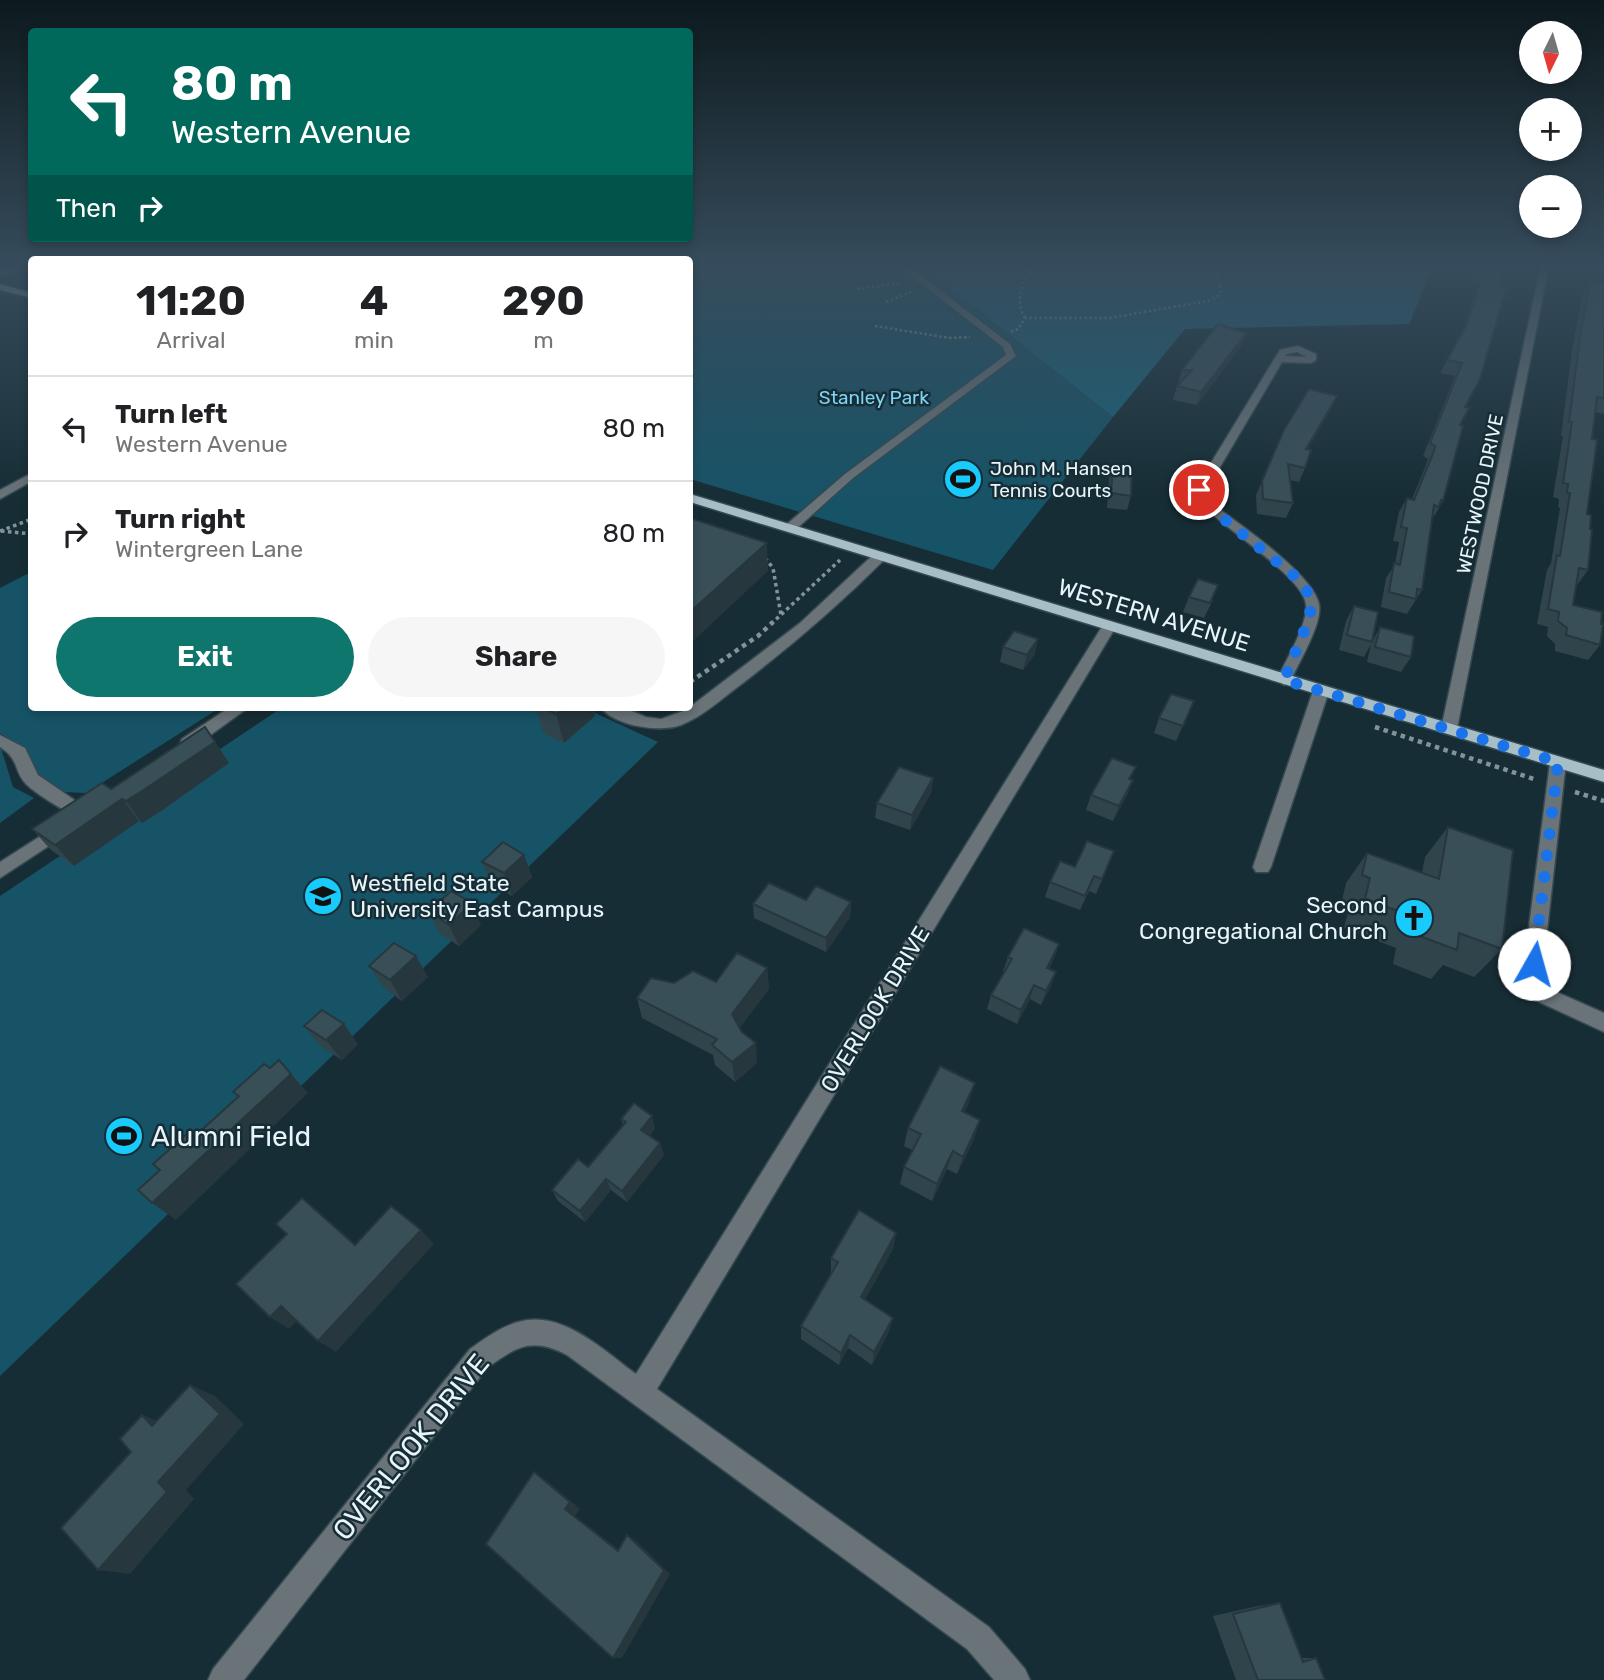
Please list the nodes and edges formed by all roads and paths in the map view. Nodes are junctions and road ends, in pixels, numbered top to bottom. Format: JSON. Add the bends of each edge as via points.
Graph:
{"nodes":[{"id":1,"x":1004,"y":343,"type":"edge"},
{"id":2,"x":1529,"y":343,"type":"edge"},
{"id":3,"x":1279,"y":359,"type":"dead end"},
{"id":4,"x":28,"y":478,"type":"edge"},
{"id":5,"x":0,"y":495,"type":"edge"},
{"id":6,"x":693,"y":499,"type":"edge"},
{"id":7,"x":28,"y":520,"type":"edge"},
{"id":8,"x":790,"y":528,"type":"junction"},
{"id":9,"x":28,"y":534,"type":"edge"},
{"id":10,"x":761,"y":554,"type":"edge"},
{"id":11,"x":880,"y":556,"type":"junction"},
{"id":12,"x":841,"y":560,"type":"dead end"},
{"id":13,"x":781,"y":616,"type":"junction"},
{"id":14,"x":1110,"y":625,"type":"junction"},
{"id":15,"x":693,"y":680,"type":"edge"},
{"id":16,"x":1284,"y":680,"type":"junction"},
{"id":17,"x":1321,"y":691,"type":"junction"},
{"id":18,"x":235,"y":711,"type":"edge"},
{"id":19,"x":618,"y":711,"type":"edge"},
{"id":20,"x":693,"y":711,"type":"edge"},
{"id":21,"x":693,"y":711,"type":"edge"},
{"id":22,"x":1450,"y":729,"type":"junction"},
{"id":23,"x":0,"y":740,"type":"edge"},
{"id":24,"x":173,"y":753,"type":"edge"},
{"id":25,"x":1558,"y":762,"type":"junction"},
{"id":26,"x":1604,"y":776,"type":"edge"},
{"id":27,"x":1262,"y":867,"type":"dead end"},
{"id":28,"x":0,"y":870,"type":"edge"},
{"id":29,"x":1604,"y":1023,"type":"edge"},
{"id":30,"x":640,"y":1392,"type":"junction"},
{"id":31,"x":224,"y":1680,"type":"edge"},
{"id":32,"x":1014,"y":1680,"type":"edge"}],
"edges":[{"from":1,"to":8,"type":"street","via":[[1011,356],[849,476]]},
{"from":2,"to":22,"type":"street","name":"WESTWOOD DRIVE"},
{"from":3,"to":16,"type":"street","via":[[1198,494],[1309,592],[1313,603],[1310,617]]},
{"from":4,"to":5,"type":"street"},
{"from":6,"to":8,"type":"main road","name":"WESTERN AVENUE"},
{"from":7,"to":9,"type":"path","via":[[0,531]]},
{"from":8,"to":11,"type":"main road","name":"WESTERN AVENUE"},
{"from":10,"to":13,"type":"path","via":[[774,568]]},
{"from":11,"to":14,"type":"main road","name":"WESTERN AVENUE"},
{"from":11,"to":20,"type":"street","via":[[806,626]]},
{"from":12,"to":13,"type":"path"},
{"from":13,"to":15,"type":"path"},
{"from":14,"to":16,"type":"main road","name":"WESTERN AVENUE"},
{"from":14,"to":30,"type":"street","name":"OVERLOOK DRIVE"},
{"from":16,"to":17,"type":"main road","name":"WESTERN AVENUE"},
{"from":17,"to":22,"type":"main road","name":"WESTERN AVENUE"},
{"from":17,"to":27,"type":"street"},
{"from":18,"to":24,"type":"street"},
{"from":19,"to":21,"type":"street","via":[[651,724],[668,723]]},
{"from":22,"to":25,"type":"main road","name":"WESTERN AVENUE"},
{"from":23,"to":28,"type":"street","via":[[19,752],[31,779],[51,795],[88,811]]},
{"from":25,"to":26,"type":"main road","name":"WESTERN AVENUE"},
{"from":25,"to":29,"type":"street","via":[[1531,989]]},
{"from":30,"to":31,"type":"street","name":"OVERLOOK DRIVE","via":[[553,1333],[516,1333],[479,1358]]},
{"from":30,"to":32,"type":"street","name":"OVERLOOK DRIVE","via":[[978,1638]]}]}
